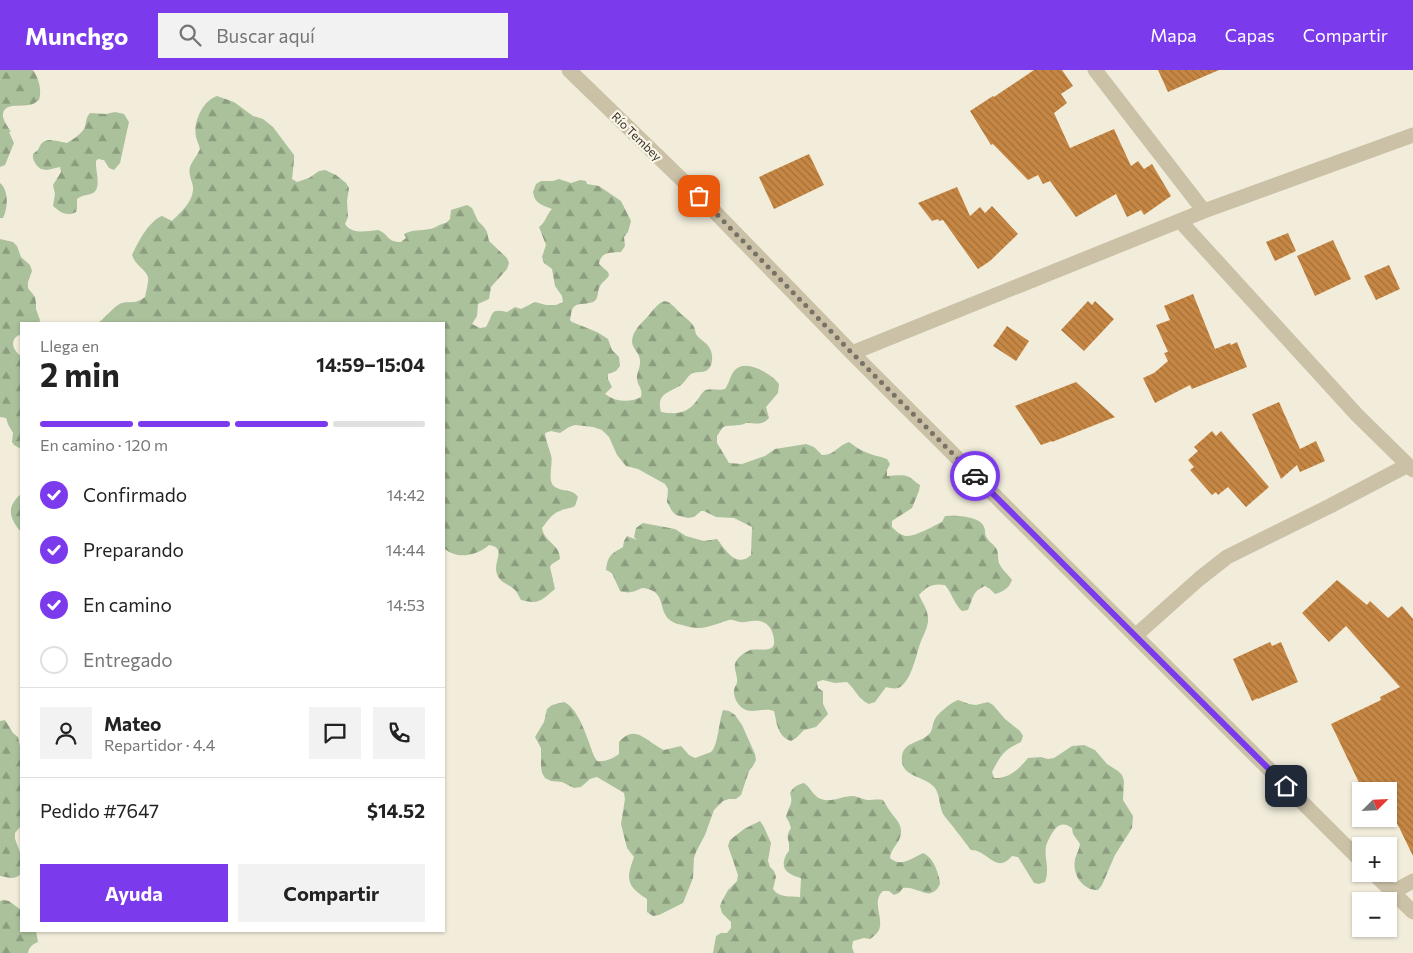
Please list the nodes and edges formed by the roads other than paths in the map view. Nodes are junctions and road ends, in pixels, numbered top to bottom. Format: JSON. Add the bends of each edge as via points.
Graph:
{"nodes":[{"id":1,"x":569,"y":70,"type":"edge"},
{"id":2,"x":1095,"y":70,"type":"edge"},
{"id":3,"x":1413,"y":135,"type":"edge"},
{"id":4,"x":1204,"y":211,"type":"junction"},
{"id":5,"x":1180,"y":221,"type":"junction"},
{"id":6,"x":852,"y":353,"type":"junction"},
{"id":7,"x":1410,"y":468,"type":"edge"},
{"id":8,"x":1135,"y":636,"type":"junction"},
{"id":9,"x":1352,"y":852,"type":"edge"},
{"id":10,"x":1413,"y":881,"type":"edge"},
{"id":11,"x":1382,"y":882,"type":"edge"},
{"id":12,"x":1393,"y":892,"type":"joint"},
{"id":13,"x":1397,"y":896,"type":"edge"},
{"id":14,"x":1413,"y":912,"type":"edge"}],
"edges":[{"from":1,"to":6,"type":"street","name":"Río Tembey","via":[[708,205]]},
{"from":2,"to":4,"type":"street"},
{"from":3,"to":4,"type":"street"},
{"from":4,"to":5,"type":"street"},
{"from":5,"to":6,"type":"street"},
{"from":5,"to":7,"type":"street","via":[[1357,415]]},
{"from":6,"to":8,"type":"street","name":"Río Tembey"},
{"from":7,"to":8,"type":"street","via":[[1227,557]]},
{"from":8,"to":9,"type":"street","name":"Río Tembey"},
{"from":10,"to":12,"type":"street"},
{"from":11,"to":12,"type":"street"},
{"from":13,"to":14,"type":"street"}]}
